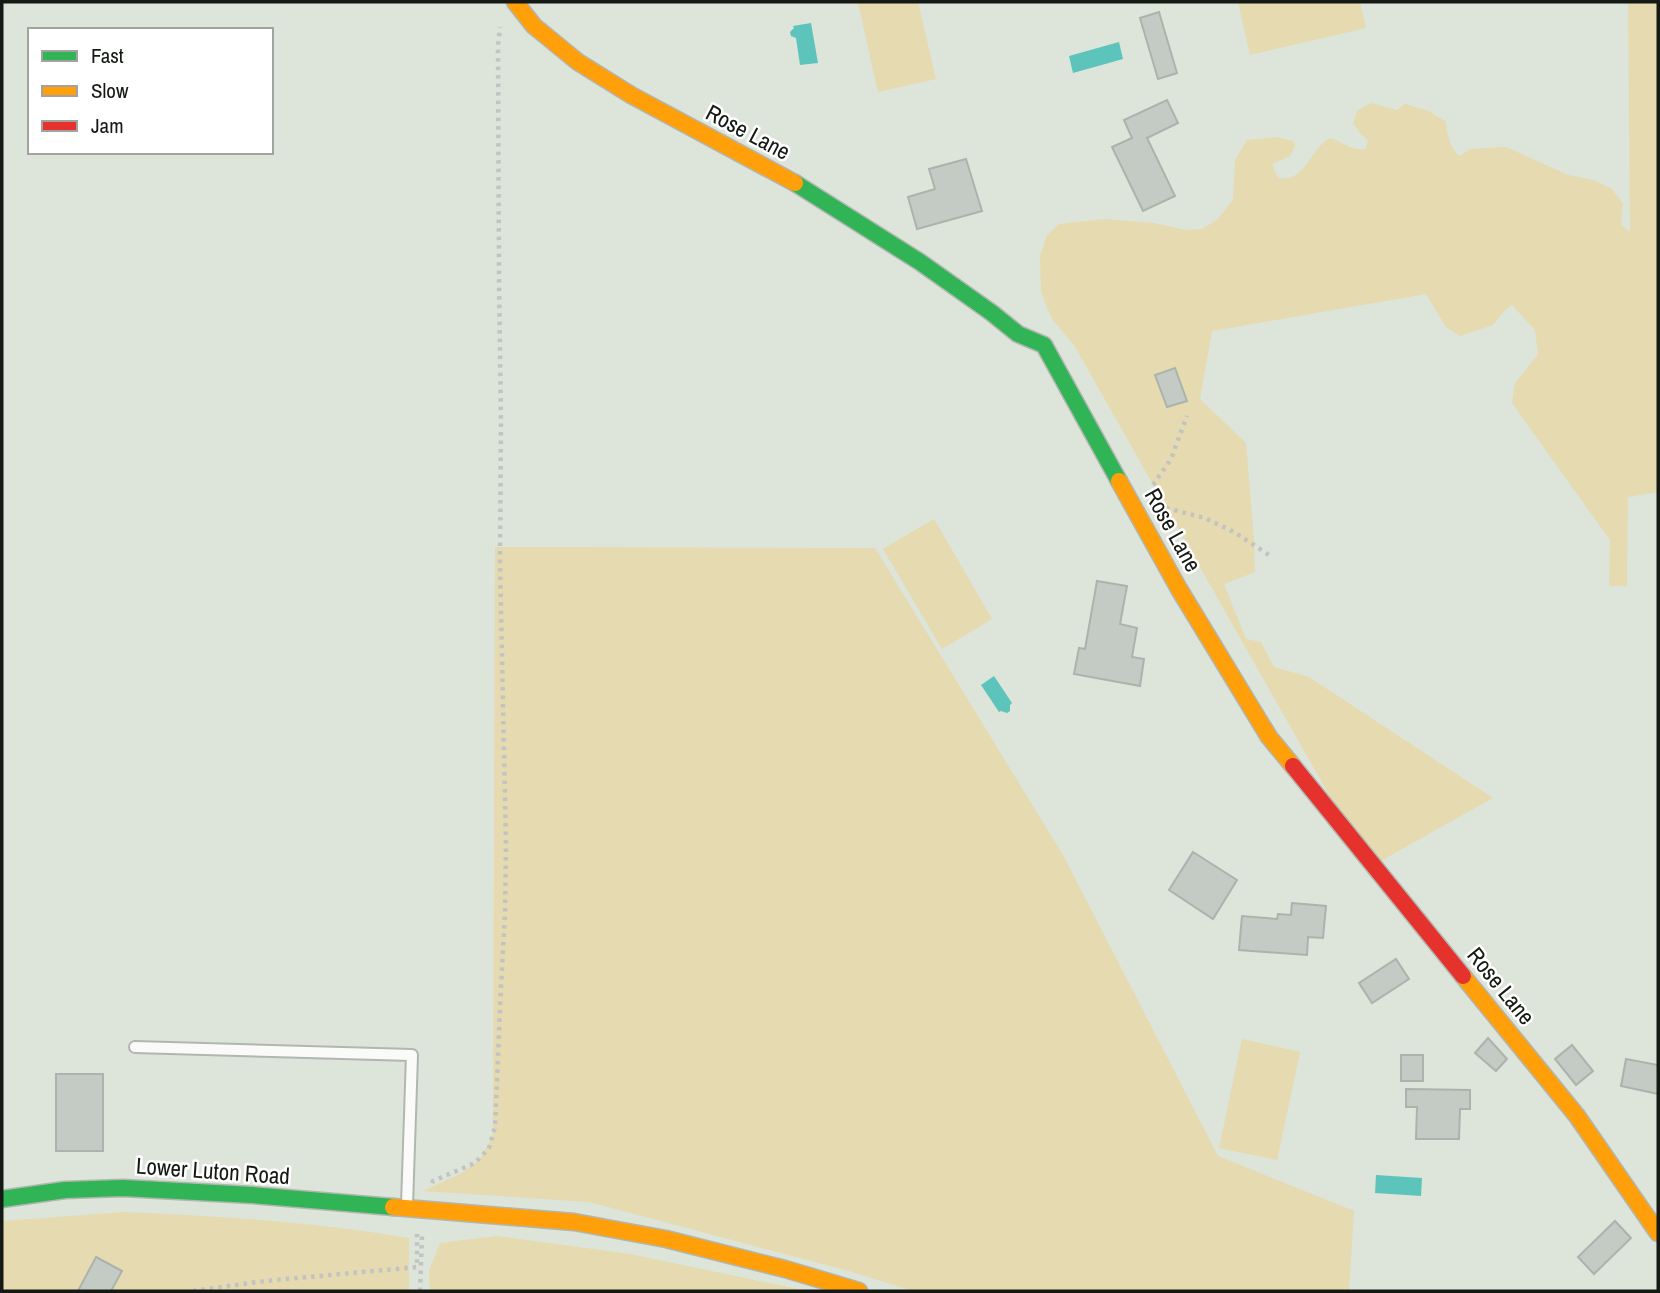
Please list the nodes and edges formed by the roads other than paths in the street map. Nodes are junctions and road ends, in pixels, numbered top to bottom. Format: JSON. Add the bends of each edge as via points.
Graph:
{"nodes":[{"id":1,"x":515,"y":2,"type":"edge"},
{"id":2,"x":135,"y":1047,"type":"dead end"},
{"id":3,"x":2,"y":1197,"type":"edge"},
{"id":4,"x":416,"y":1209,"type":"junction"},
{"id":5,"x":1658,"y":1233,"type":"edge"},
{"id":6,"x":859,"y":1291,"type":"edge"}],
"edges":[{"from":1,"to":5,"type":"street","name":"Rose Lane","via":[[534,26],[578,62],[808,190],[920,262],[1017,334],[1044,345],[1179,589],[1269,737],[1577,1116]]},
{"from":2,"to":4,"type":"lane","via":[[412,1055]]},
{"from":3,"to":4,"type":"street","name":"Lower Luton Road","via":[[122,1188]]},
{"from":4,"to":6,"type":"street","name":"Lower Luton Road","via":[[574,1222],[666,1239]]}]}
